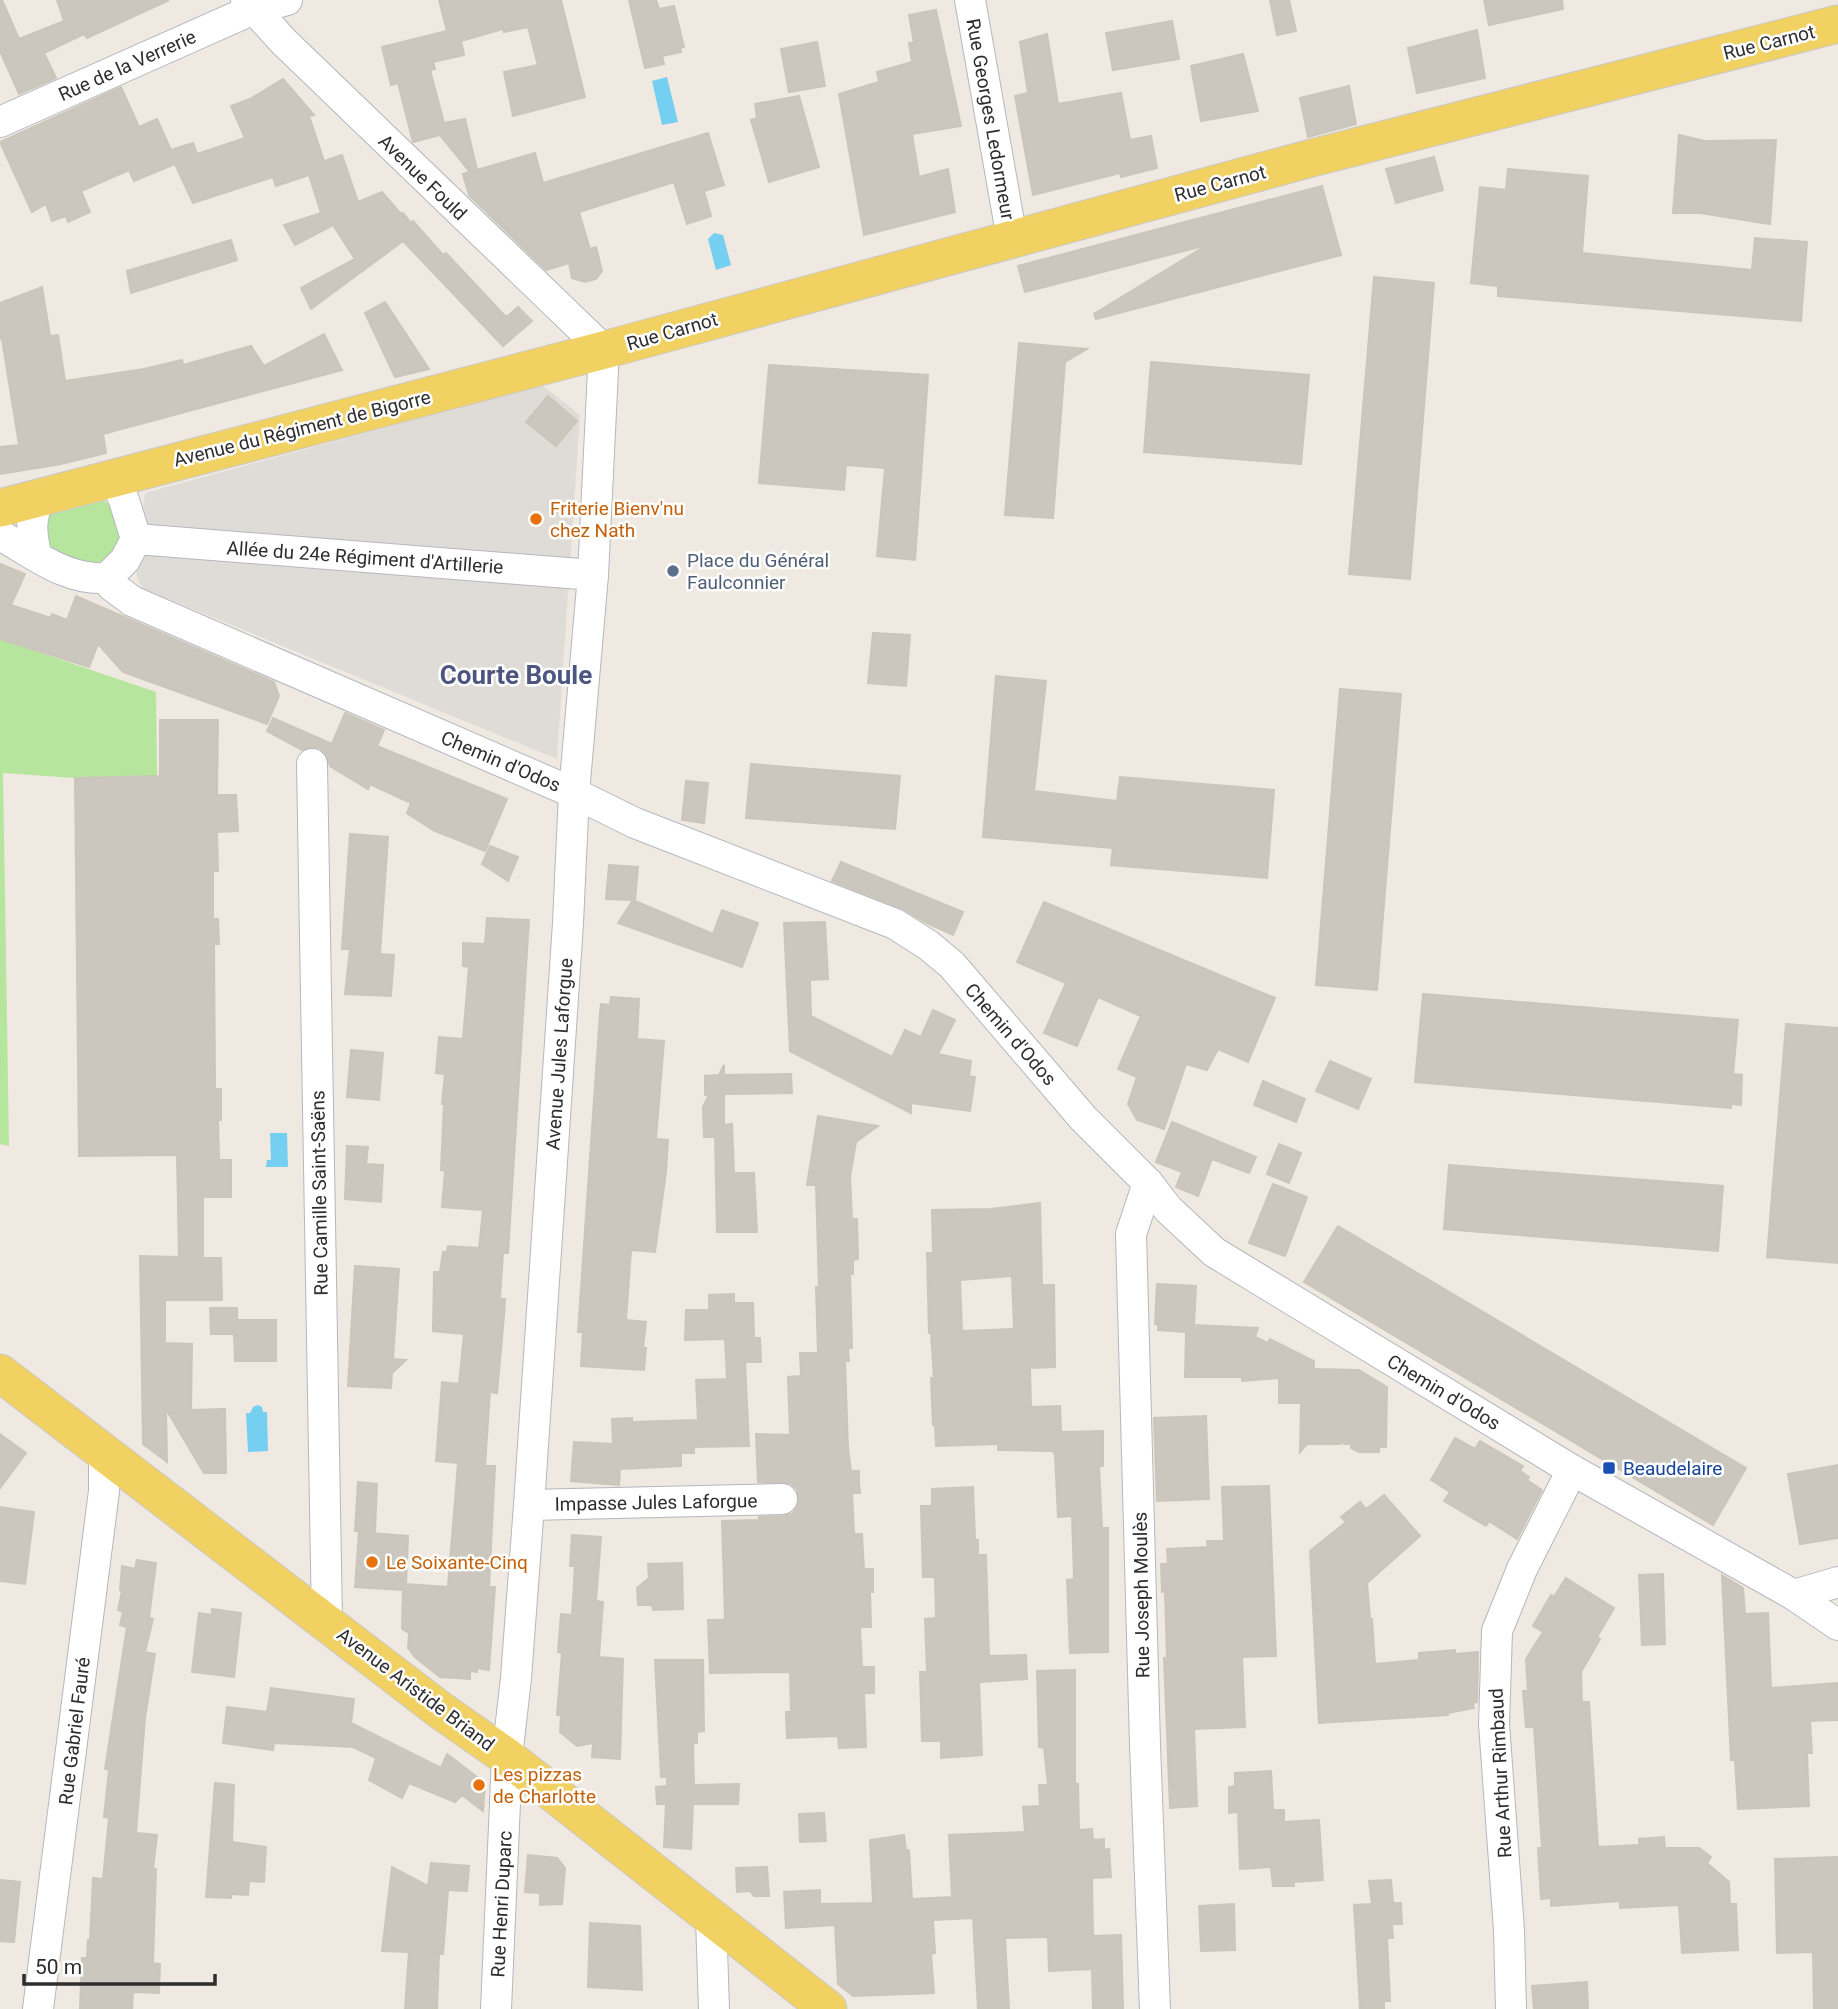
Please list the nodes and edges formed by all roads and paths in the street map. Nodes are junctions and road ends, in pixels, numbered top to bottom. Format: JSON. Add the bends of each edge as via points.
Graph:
{"nodes":[{"id":1,"x":287,"y":0,"type":"edge"},
{"id":2,"x":970,"y":0,"type":"edge"},
{"id":3,"x":250,"y":5,"type":"edge"},
{"id":4,"x":1838,"y":24,"type":"edge"},
{"id":5,"x":0,"y":122,"type":"edge"},
{"id":6,"x":1012,"y":239,"type":"junction"},
{"id":7,"x":604,"y":350,"type":"junction"},
{"id":8,"x":113,"y":477,"type":"junction"},
{"id":9,"x":40,"y":496,"type":"junction"},
{"id":10,"x":0,"y":508,"type":"edge"},
{"id":11,"x":0,"y":535,"type":"edge"},
{"id":12,"x":136,"y":539,"type":"junction"},
{"id":13,"x":36,"y":555,"type":"junction"},
{"id":14,"x":593,"y":575,"type":"junction"},
{"id":15,"x":107,"y":578,"type":"junction"},
{"id":16,"x":312,"y":764,"type":"dead end"},
{"id":17,"x":574,"y":793,"type":"junction"},
{"id":18,"x":1148,"y":1184,"type":"junction"},
{"id":19,"x":0,"y":1373,"type":"edge"},
{"id":20,"x":104,"y":1453,"type":"junction"},
{"id":21,"x":1572,"y":1470,"type":"junction"},
{"id":22,"x":782,"y":1499,"type":"dead end"},
{"id":23,"x":529,"y":1505,"type":"junction"},
{"id":24,"x":1838,"y":1582,"type":"edge"},
{"id":25,"x":1794,"y":1595,"type":"junction"},
{"id":26,"x":327,"y":1623,"type":"junction"},
{"id":27,"x":1838,"y":1625,"type":"edge"},
{"id":28,"x":507,"y":1757,"type":"junction"},
{"id":29,"x":711,"y":1918,"type":"junction"},
{"id":30,"x":38,"y":2009,"type":"edge"},
{"id":31,"x":496,"y":2009,"type":"edge"},
{"id":32,"x":713,"y":2009,"type":"edge"},
{"id":33,"x":828,"y":2009,"type":"edge"},
{"id":34,"x":1155,"y":2009,"type":"edge"},
{"id":35,"x":1511,"y":2009,"type":"edge"}],
"edges":[{"from":1,"to":3,"type":"street","name":"Rue de la Verrerie"},
{"from":2,"to":6,"type":"street","name":"Rue Georges Ledormeur"},
{"from":3,"to":5,"type":"street","name":"Rue de la Verrerie"},
{"from":3,"to":7,"type":"street","name":"Avenue Fould"},
{"from":4,"to":6,"type":"main road","name":"Rue Carnot"},
{"from":6,"to":7,"type":"main road","name":"Rue Carnot"},
{"from":7,"to":8,"type":"main road","name":"Avenue du Régiment de Bigorre"},
{"from":7,"to":14,"type":"street","name":"Avenue Jules Laforgue"},
{"from":8,"to":9,"type":"main road","name":"Avenue du Régiment de Bigorre"},
{"from":8,"to":12,"type":"street"},
{"from":9,"to":10,"type":"main road","name":"Avenue du Régiment de Bigorre"},
{"from":9,"to":13,"type":"street","via":[[31,531]]},
{"from":11,"to":13,"type":"street"},
{"from":12,"to":14,"type":"street","name":"Allée du 24e Régiment d'Artillerie"},
{"from":12,"to":15,"type":"street","via":[[125,560]]},
{"from":13,"to":15,"type":"street","via":[[79,576]]},
{"from":14,"to":17,"type":"street","name":"Avenue Jules Laforgue"},
{"from":15,"to":17,"type":"street","name":"Chemin d'Odos","via":[[132,601]]},
{"from":16,"to":26,"type":"street","name":"Rue Camille Saint-Saëns"},
{"from":17,"to":18,"type":"street","name":"Chemin d'Odos","via":[[635,823],[895,924],[928,945],[952,965],[1083,1118]]},
{"from":17,"to":23,"type":"street","name":"Avenue Jules Laforgue"},
{"from":18,"to":21,"type":"street","name":"Chemin d'Odos","via":[[1214,1252]]},
{"from":18,"to":34,"type":"street","name":"Rue Joseph Moulès","via":[[1131,1234]]},
{"from":19,"to":20,"type":"main road","name":"Avenue Aristide Briand"},
{"from":20,"to":26,"type":"main road","name":"Avenue Aristide Briand"},
{"from":20,"to":30,"type":"street","name":"Rue Gabriel Fauré","via":[[104,1491]]},
{"from":21,"to":25,"type":"street","name":"Chemin d'Odos"},
{"from":21,"to":35,"type":"street","name":"Rue Arthur Rimbaud","via":[[1522,1569],[1497,1631],[1494,1724]]},
{"from":22,"to":23,"type":"street","name":"Impasse Jules Laforgue"},
{"from":23,"to":28,"type":"street","name":"Avenue Jules Laforgue"},
{"from":24,"to":25,"type":"street"},
{"from":25,"to":27,"type":"street","name":"Chemin d'Odos"},
{"from":26,"to":28,"type":"main road","name":"Avenue Aristide Briand"},
{"from":28,"to":29,"type":"main road","name":"Avenue Aristide Briand"},
{"from":28,"to":31,"type":"street","name":"Rue Henri Duparc"},
{"from":29,"to":32,"type":"street"},
{"from":29,"to":33,"type":"main road","name":"Avenue Aristide Briand"}]}
